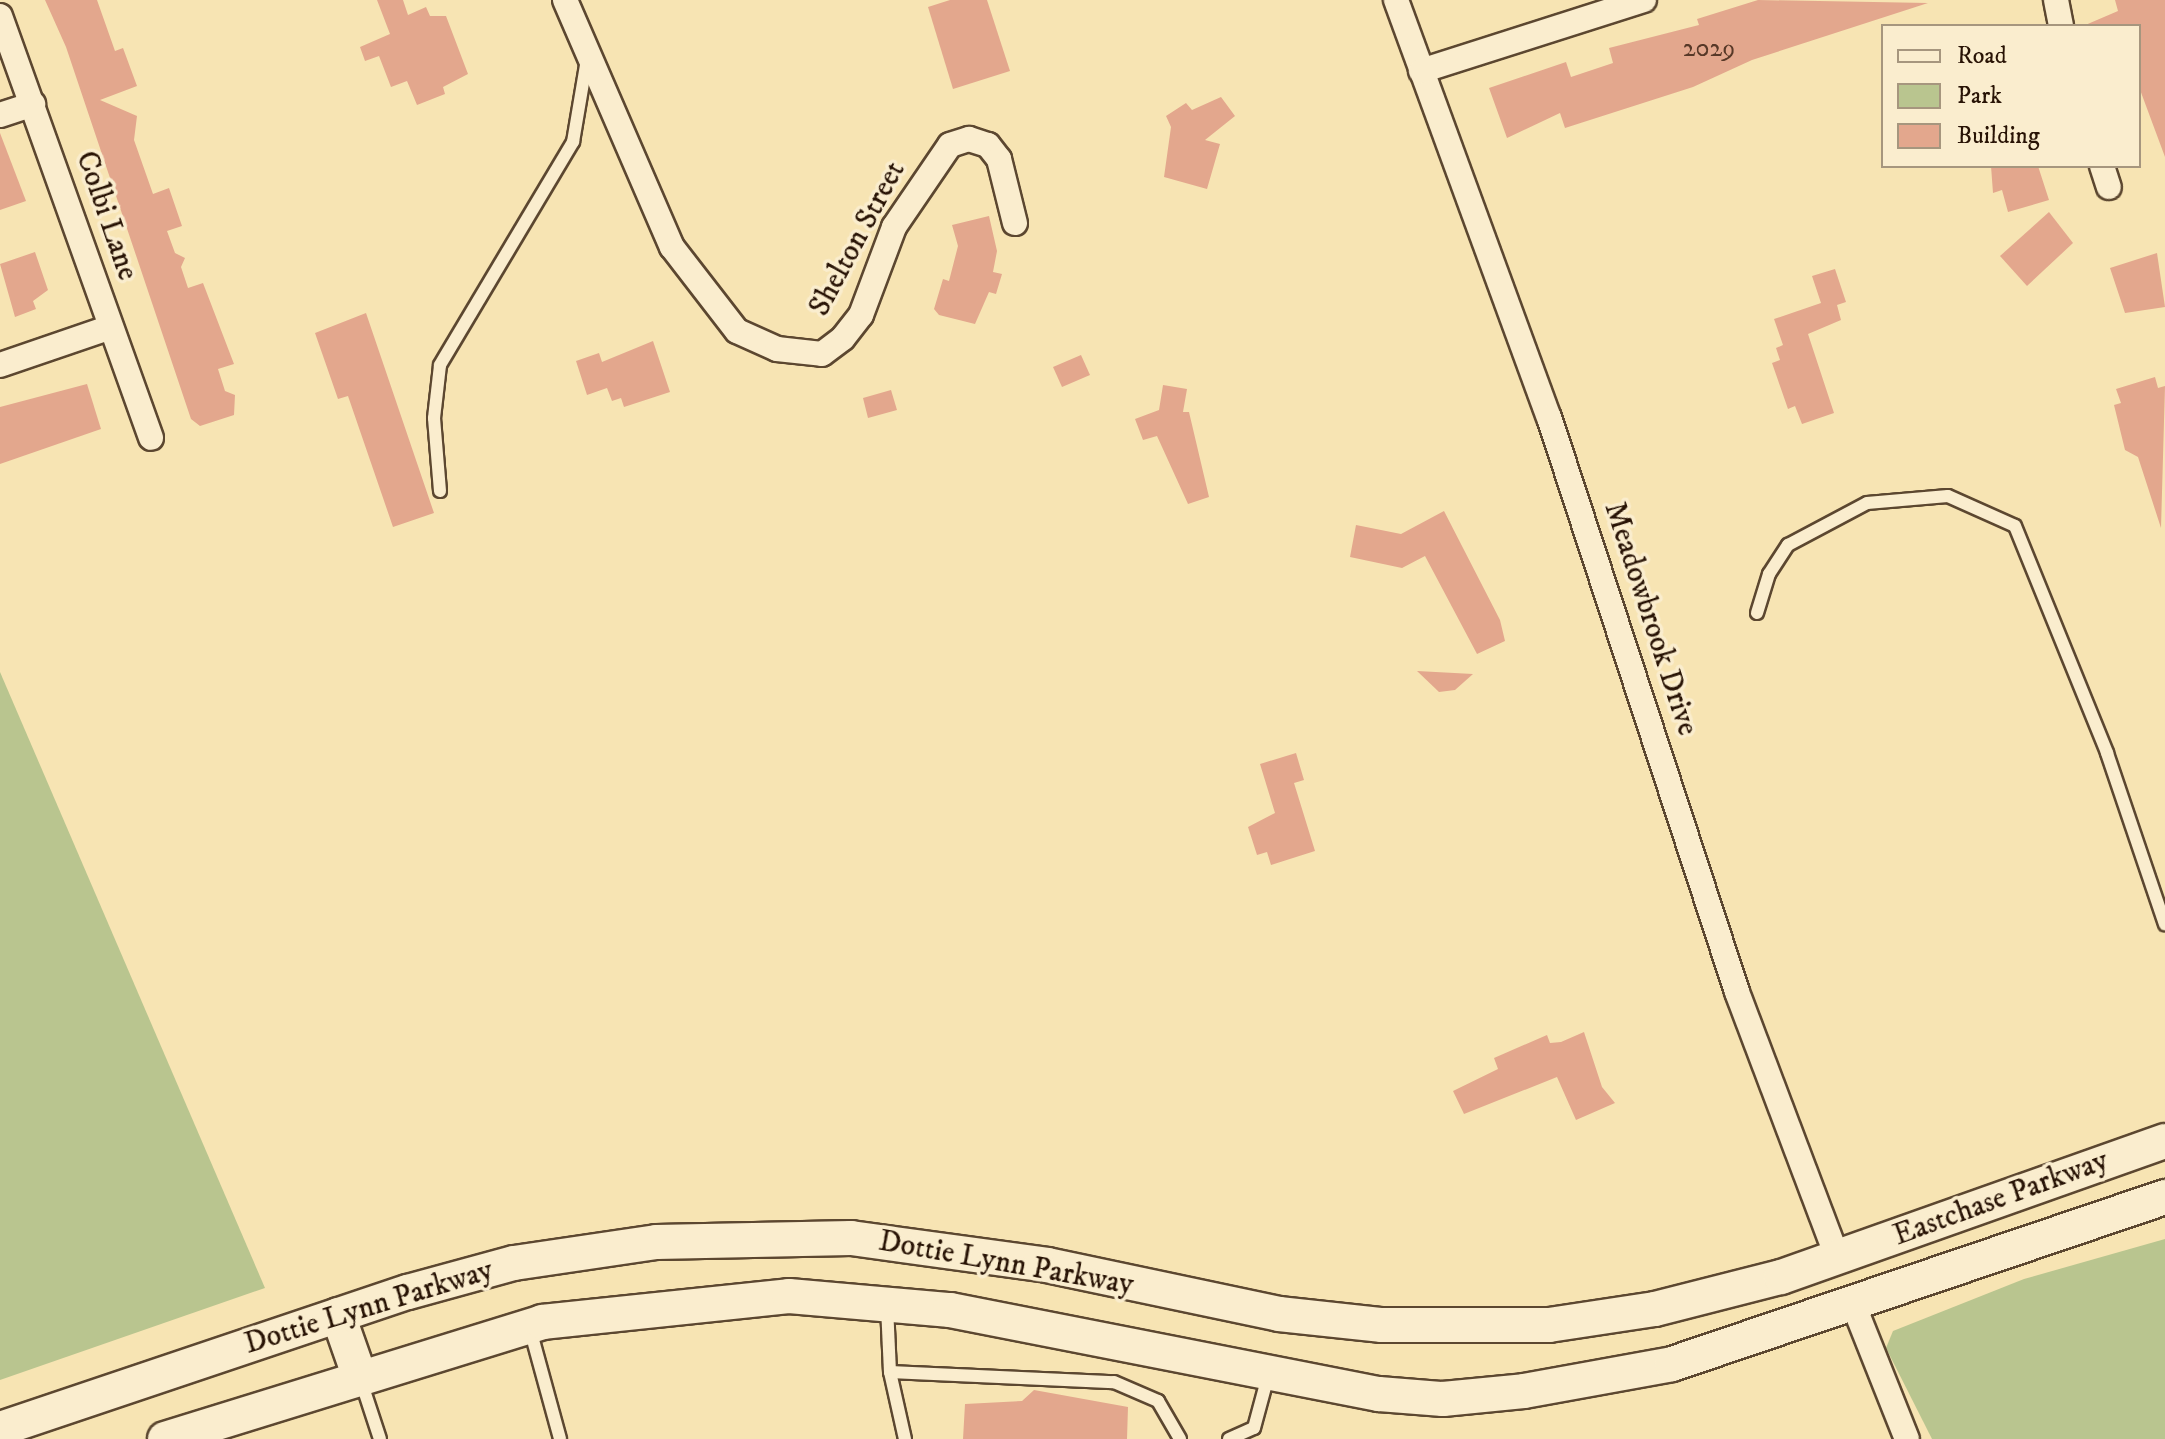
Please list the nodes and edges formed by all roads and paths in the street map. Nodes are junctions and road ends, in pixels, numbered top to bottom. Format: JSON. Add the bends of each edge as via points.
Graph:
{"nodes":[{"id":1,"x":565,"y":0,"type":"edge"},
{"id":2,"x":1396,"y":0,"type":"edge"},
{"id":3,"x":1644,"y":0,"type":"edge"},
{"id":4,"x":2056,"y":0,"type":"edge"},
{"id":5,"x":0,"y":16,"type":"edge"},
{"id":6,"x":2061,"y":24,"type":"edge"},
{"id":7,"x":587,"y":56,"type":"junction"},
{"id":8,"x":1421,"y":71,"type":"junction"},
{"id":9,"x":33,"y":104,"type":"junction"},
{"id":10,"x":0,"y":115,"type":"edge"},
{"id":11,"x":1015,"y":223,"type":"dead end"},
{"id":12,"x":111,"y":327,"type":"junction"},
{"id":13,"x":0,"y":365,"type":"edge"},
{"id":14,"x":151,"y":438,"type":"dead end"},
{"id":15,"x":440,"y":491,"type":"dead end"},
{"id":16,"x":1757,"y":613,"type":"dead end"},
{"id":17,"x":2165,"y":924,"type":"edge"},
{"id":18,"x":2165,"y":1141,"type":"edge"},
{"id":19,"x":2165,"y":1197,"type":"edge"},
{"id":20,"x":1838,"y":1259,"type":"junction"},
{"id":21,"x":887,"y":1303,"type":"junction"},
{"id":22,"x":1854,"y":1306,"type":"junction"},
{"id":23,"x":338,"y":1315,"type":"junction"},
{"id":24,"x":529,"y":1326,"type":"junction"},
{"id":25,"x":1672,"y":1364,"type":"junction"},
{"id":26,"x":890,"y":1372,"type":"junction"},
{"id":27,"x":1269,"y":1372,"type":"junction"},
{"id":28,"x":359,"y":1375,"type":"junction"},
{"id":29,"x":0,"y":1429,"type":"edge"},
{"id":30,"x":165,"y":1439,"type":"edge"},
{"id":31,"x":380,"y":1439,"type":"edge"},
{"id":32,"x":560,"y":1439,"type":"edge"},
{"id":33,"x":905,"y":1439,"type":"edge"},
{"id":34,"x":1180,"y":1439,"type":"edge"},
{"id":35,"x":1229,"y":1439,"type":"edge"},
{"id":36,"x":1907,"y":1439,"type":"edge"}],
"edges":[{"from":1,"to":7,"type":"street","name":"Shelton Street"},
{"from":2,"to":8,"type":"street","name":"Meadowbrook Drive"},
{"from":3,"to":8,"type":"street"},
{"from":4,"to":6,"type":"street"},
{"from":5,"to":9,"type":"street","name":"Colbi Lane"},
{"from":7,"to":11,"type":"street","name":"Shelton Street","via":[[672,247],[737,331],[777,349],[822,354],[843,338],[861,315],[894,227],[950,145],[969,139],[988,145],[999,159]]},
{"from":7,"to":15,"type":"lane","via":[[573,142],[440,365],[434,418]]},
{"from":8,"to":20,"type":"street","name":"Meadowbrook Drive","via":[[1549,417],[1737,992]]},
{"from":9,"to":10,"type":"street"},
{"from":9,"to":12,"type":"street","name":"Colbi Lane"},
{"from":12,"to":13,"type":"street"},
{"from":12,"to":14,"type":"street","name":"Colbi Lane"},
{"from":16,"to":17,"type":"lane","via":[[1769,574],[1788,545],[1867,503],[1948,496],[2015,526],[2107,753]]},
{"from":18,"to":20,"type":"main road","name":"Eastchase Parkway"},
{"from":19,"to":22,"type":"main road","name":"Eastchase Parkway"},
{"from":20,"to":23,"type":"main road","name":"Dottie Lynn Parkway","via":[[1655,1309],[1549,1325],[1382,1325],[1178,1297],[954,1249],[851,1238],[656,1242],[514,1263]]},
{"from":20,"to":25,"type":"main road","via":[[1812,1304],[1703,1341]]},
{"from":21,"to":24,"type":"main road","name":"Dottie Lynn Parkway","via":[[789,1296],[605,1312]]},
{"from":21,"to":26,"type":"lane"},
{"from":21,"to":27,"type":"main road","name":"Dottie Lynn Parkway"},
{"from":22,"to":25,"type":"main road","name":"Dottie Lynn Parkway"},
{"from":22,"to":36,"type":"street"},
{"from":23,"to":28,"type":"main road"},
{"from":23,"to":29,"type":"main road","name":"Dottie Lynn Parkway"},
{"from":24,"to":28,"type":"main road","name":"Dottie Lynn Parkway"},
{"from":24,"to":32,"type":"lane"},
{"from":25,"to":27,"type":"main road","name":"Dottie Lynn Parkway","via":[[1443,1399]]},
{"from":26,"to":33,"type":"lane"},
{"from":26,"to":34,"type":"lane","via":[[1114,1382],[1158,1401]]},
{"from":27,"to":35,"type":"lane","via":[[1254,1428]]},
{"from":28,"to":30,"type":"main road","name":"Dottie Lynn Parkway"},
{"from":28,"to":31,"type":"lane"}]}
